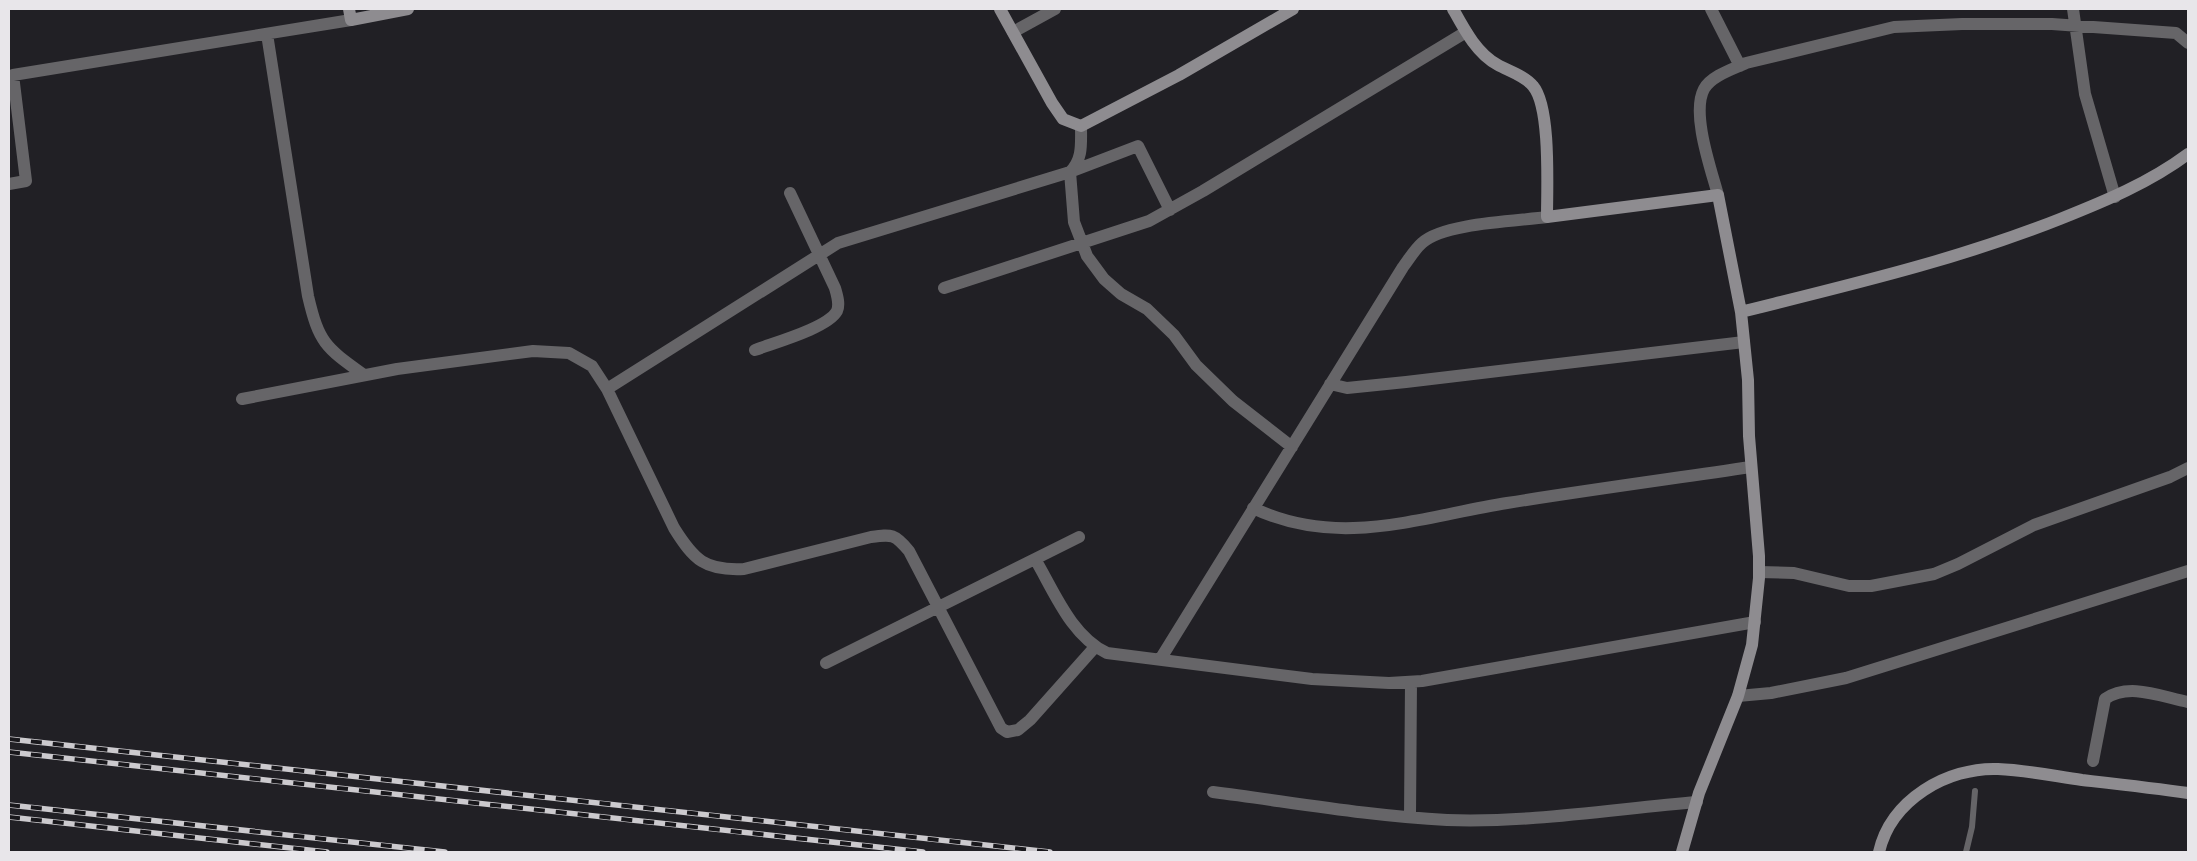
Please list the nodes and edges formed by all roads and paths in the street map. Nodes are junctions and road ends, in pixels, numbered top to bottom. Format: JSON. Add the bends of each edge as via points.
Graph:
{"nodes":[{"id":1,"x":408,"y":9,"type":"edge"},
{"id":2,"x":1000,"y":9,"type":"edge"},
{"id":3,"x":1055,"y":9,"type":"edge"},
{"id":4,"x":1293,"y":9,"type":"edge"},
{"id":5,"x":1454,"y":9,"type":"edge"},
{"id":6,"x":1712,"y":9,"type":"edge"},
{"id":7,"x":2073,"y":9,"type":"edge"},
{"id":8,"x":350,"y":14,"type":"edge"},
{"id":9,"x":2076,"y":26,"type":"junction"},
{"id":10,"x":1013,"y":32,"type":"junction"},
{"id":11,"x":1466,"y":32,"type":"junction"},
{"id":12,"x":267,"y":34,"type":"junction"},
{"id":13,"x":2188,"y":43,"type":"edge"},
{"id":14,"x":1740,"y":66,"type":"junction"},
{"id":15,"x":1081,"y":126,"type":"junction"},
{"id":16,"x":2188,"y":157,"type":"edge"},
{"id":17,"x":1070,"y":172,"type":"junction"},
{"id":18,"x":9,"y":184,"type":"edge"},
{"id":19,"x":790,"y":193,"type":"dead end"},
{"id":20,"x":1718,"y":195,"type":"junction"},
{"id":21,"x":2115,"y":197,"type":"junction"},
{"id":22,"x":1170,"y":210,"type":"junction"},
{"id":23,"x":1547,"y":217,"type":"junction"},
{"id":24,"x":1082,"y":243,"type":"junction"},
{"id":25,"x":819,"y":255,"type":"junction"},
{"id":26,"x":944,"y":288,"type":"dead end"},
{"id":27,"x":1741,"y":312,"type":"junction"},
{"id":28,"x":1744,"y":342,"type":"junction"},
{"id":29,"x":755,"y":350,"type":"dead end"},
{"id":30,"x":364,"y":376,"type":"junction"},
{"id":31,"x":1330,"y":384,"type":"junction"},
{"id":32,"x":607,"y":388,"type":"junction"},
{"id":33,"x":242,"y":399,"type":"dead end"},
{"id":34,"x":1292,"y":447,"type":"junction"},
{"id":35,"x":1751,"y":467,"type":"junction"},
{"id":36,"x":2188,"y":468,"type":"edge"},
{"id":37,"x":1254,"y":508,"type":"junction"},
{"id":38,"x":1079,"y":537,"type":"dead end"},
{"id":39,"x":1035,"y":558,"type":"junction"},
{"id":40,"x":2188,"y":571,"type":"edge"},
{"id":41,"x":1759,"y":572,"type":"junction"},
{"id":42,"x":938,"y":607,"type":"junction"},
{"id":43,"x":1755,"y":622,"type":"junction"},
{"id":44,"x":1095,"y":647,"type":"junction"},
{"id":45,"x":1161,"y":658,"type":"junction"},
{"id":46,"x":826,"y":662,"type":"dead end"},
{"id":47,"x":1411,"y":682,"type":"junction"},
{"id":48,"x":1738,"y":696,"type":"junction"},
{"id":49,"x":2188,"y":702,"type":"edge"},
{"id":50,"x":2093,"y":761,"type":"dead end"},
{"id":51,"x":1975,"y":790,"type":"dead end"},
{"id":52,"x":1213,"y":792,"type":"dead end"},
{"id":53,"x":2188,"y":793,"type":"edge"},
{"id":54,"x":1696,"y":802,"type":"junction"},
{"id":55,"x":1410,"y":817,"type":"junction"},
{"id":56,"x":1682,"y":852,"type":"edge"},
{"id":57,"x":1879,"y":852,"type":"edge"},
{"id":58,"x":1966,"y":852,"type":"edge"}],
"edges":[{"from":1,"to":8,"type":"street"},
{"from":2,"to":10,"type":"street"},
{"from":3,"to":10,"type":"street"},
{"from":4,"to":15,"type":"street","via":[[1172,79]]},
{"from":5,"to":11,"type":"street"},
{"from":6,"to":14,"type":"street"},
{"from":7,"to":9,"type":"street"},
{"from":8,"to":12,"type":"street"},
{"from":9,"to":13,"type":"street","via":[[2176,33]]},
{"from":9,"to":14,"type":"street","via":[[1962,24],[1894,27]]},
{"from":9,"to":21,"type":"street","via":[[2085,94]]},
{"from":10,"to":15,"type":"street","via":[[1063,119]]},
{"from":11,"to":22,"type":"street"},
{"from":11,"to":23,"type":"street","via":[[1496,64],[1533,86],[1541,99],[1545,116]]},
{"from":12,"to":18,"type":"street","via":[[13,75],[26,181]]},
{"from":12,"to":30,"type":"street","via":[[315,328],[330,350]]},
{"from":14,"to":20,"type":"street","via":[[1724,72],[1704,88],[1699,104]]},
{"from":15,"to":17,"type":"street","via":[[1081,151],[1077,165]]},
{"from":16,"to":21,"type":"street"},
{"from":17,"to":22,"type":"street","via":[[1138,146]]},
{"from":17,"to":24,"type":"street","via":[[1074,222]]},
{"from":17,"to":25,"type":"street","via":[[872,231],[838,243]]},
{"from":19,"to":25,"type":"street"},
{"from":20,"to":23,"type":"street"},
{"from":20,"to":27,"type":"street"},
{"from":21,"to":27,"type":"street","via":[[1953,257]]},
{"from":22,"to":24,"type":"street","via":[[1149,221]]},
{"from":23,"to":31,"type":"street","via":[[1450,230],[1433,235],[1422,243],[1403,267]]},
{"from":24,"to":26,"type":"street"},
{"from":24,"to":34,"type":"street","via":[[1087,256],[1104,279],[1121,294],[1147,309],[1233,401]]},
{"from":25,"to":29,"type":"street","via":[[835,288],[837,311],[831,319],[818,326]]},
{"from":25,"to":32,"type":"street"},
{"from":27,"to":28,"type":"street"},
{"from":28,"to":31,"type":"street","via":[[1397,383],[1347,388]]},
{"from":28,"to":35,"type":"street"},
{"from":30,"to":32,"type":"street","via":[[533,351],[569,353],[592,366]]},
{"from":30,"to":33,"type":"street"},
{"from":31,"to":34,"type":"street"},
{"from":32,"to":42,"type":"street","via":[[674,528],[688,550],[703,562],[723,570],[744,569],[890,534],[899,539],[908,551]]},
{"from":34,"to":37,"type":"street"},
{"from":35,"to":37,"type":"street","via":[[1362,529],[1294,523]]},
{"from":35,"to":41,"type":"street"},
{"from":36,"to":41,"type":"street","via":[[2034,525],[1934,574],[1871,586],[1848,586],[1794,573]]},
{"from":37,"to":45,"type":"street"},
{"from":38,"to":39,"type":"street"},
{"from":39,"to":42,"type":"street"},
{"from":39,"to":44,"type":"street","via":[[1077,631]]},
{"from":40,"to":48,"type":"street","via":[[1846,678],[1771,694]]},
{"from":41,"to":43,"type":"street"},
{"from":42,"to":44,"type":"street","via":[[988,705],[1001,728],[1007,732],[1018,730],[1030,720]]},
{"from":42,"to":46,"type":"street"},
{"from":43,"to":47,"type":"street"},
{"from":43,"to":48,"type":"street"},
{"from":44,"to":45,"type":"street","via":[[1107,653]]},
{"from":45,"to":47,"type":"street","via":[[1312,679]]},
{"from":47,"to":55,"type":"street"},
{"from":48,"to":54,"type":"street"},
{"from":49,"to":50,"type":"street","via":[[2140,691],[2114,693],[2105,699]]},
{"from":51,"to":58,"type":"lane"},
{"from":52,"to":55,"type":"street"},
{"from":53,"to":57,"type":"street","via":[[1999,769],[1963,773],[1945,779],[1913,798],[1899,812]]},
{"from":54,"to":55,"type":"street","via":[[1487,820]]},
{"from":54,"to":56,"type":"street"}]}
